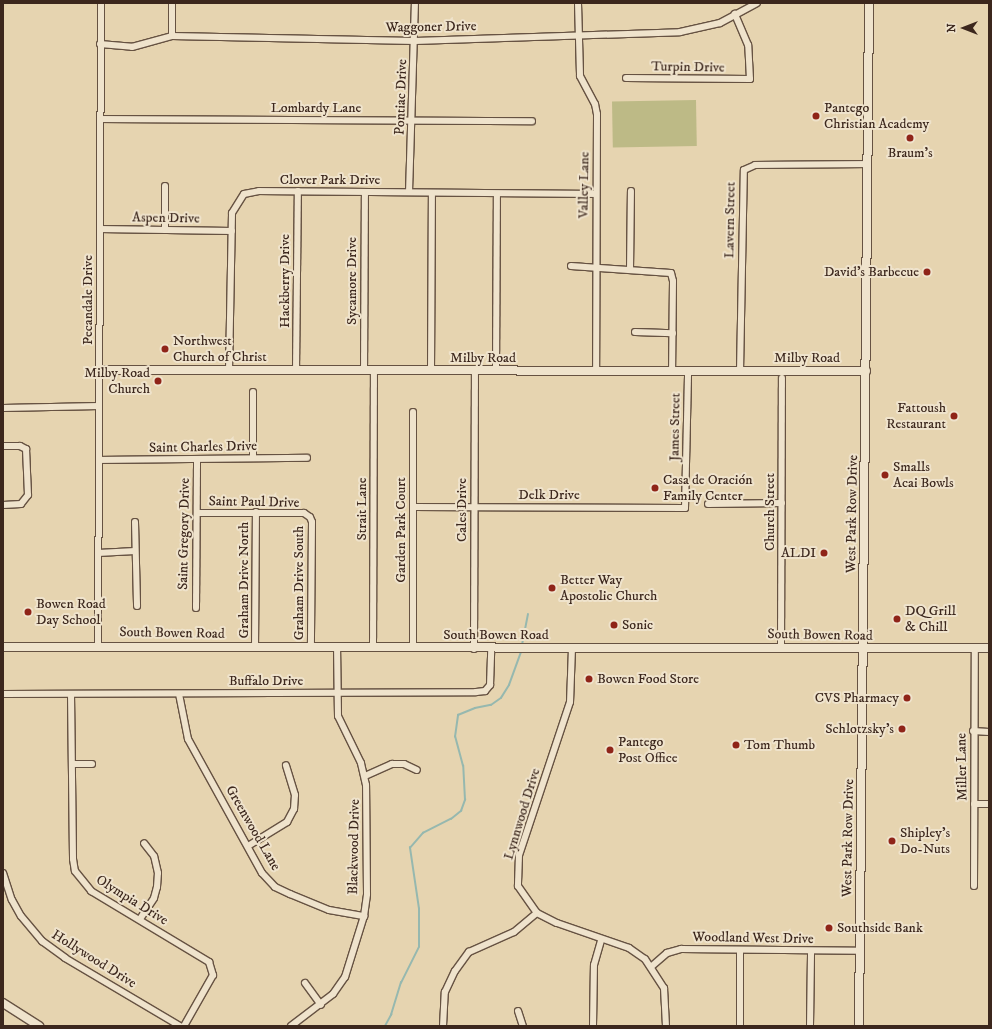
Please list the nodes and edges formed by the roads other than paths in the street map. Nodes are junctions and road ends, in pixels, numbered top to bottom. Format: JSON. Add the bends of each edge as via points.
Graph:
{"nodes":[{"id":1,"x":101,"y":3,"type":"edge"},
{"id":2,"x":172,"y":3,"type":"edge"},
{"id":3,"x":415,"y":3,"type":"edge"},
{"id":4,"x":578,"y":3,"type":"edge"},
{"id":5,"x":757,"y":3,"type":"edge"},
{"id":6,"x":869,"y":3,"type":"edge"},
{"id":7,"x":735,"y":14,"type":"junction"},
{"id":8,"x":172,"y":36,"type":"junction"},
{"id":9,"x":579,"y":36,"type":"junction"},
{"id":10,"x":415,"y":41,"type":"junction"},
{"id":11,"x":100,"y":44,"type":"junction"},
{"id":12,"x":626,"y":78,"type":"dead end"},
{"id":13,"x":101,"y":119,"type":"junction"},
{"id":14,"x":412,"y":120,"type":"junction"},
{"id":15,"x":532,"y":121,"type":"dead end"},
{"id":16,"x":868,"y":164,"type":"junction"},
{"id":17,"x":165,"y":186,"type":"dead end"},
{"id":18,"x":298,"y":191,"type":"junction"},
{"id":19,"x":631,"y":191,"type":"dead end"},
{"id":20,"x":365,"y":192,"type":"junction"},
{"id":21,"x":409,"y":192,"type":"junction"},
{"id":22,"x":432,"y":193,"type":"junction"},
{"id":23,"x":497,"y":194,"type":"junction"},
{"id":24,"x":596,"y":194,"type":"junction"},
{"id":25,"x":100,"y":230,"type":"junction"},
{"id":26,"x":164,"y":230,"type":"junction"},
{"id":27,"x":232,"y":231,"type":"junction"},
{"id":28,"x":571,"y":266,"type":"dead end"},
{"id":29,"x":595,"y":266,"type":"junction"},
{"id":30,"x":630,"y":269,"type":"junction"},
{"id":31,"x":635,"y":332,"type":"dead end"},
{"id":32,"x":673,"y":333,"type":"junction"},
{"id":33,"x":99,"y":370,"type":"junction"},
{"id":34,"x":230,"y":370,"type":"junction"},
{"id":35,"x":296,"y":370,"type":"junction"},
{"id":36,"x":364,"y":371,"type":"junction"},
{"id":37,"x":374,"y":371,"type":"junction"},
{"id":38,"x":431,"y":371,"type":"junction"},
{"id":39,"x":475,"y":371,"type":"junction"},
{"id":40,"x":496,"y":371,"type":"junction"},
{"id":41,"x":596,"y":371,"type":"junction"},
{"id":42,"x":672,"y":371,"type":"junction"},
{"id":43,"x":688,"y":371,"type":"junction"},
{"id":44,"x":740,"y":371,"type":"junction"},
{"id":45,"x":866,"y":371,"type":"junction"},
{"id":46,"x":782,"y":378,"type":"dead end"},
{"id":47,"x":253,"y":392,"type":"dead end"},
{"id":48,"x":99,"y":406,"type":"junction"},
{"id":49,"x":3,"y":408,"type":"edge"},
{"id":50,"x":412,"y":412,"type":"dead end"},
{"id":51,"x":3,"y":446,"type":"edge"},
{"id":52,"x":253,"y":458,"type":"junction"},
{"id":53,"x":307,"y":458,"type":"dead end"},
{"id":54,"x":99,"y":460,"type":"junction"},
{"id":55,"x":197,"y":460,"type":"junction"},
{"id":56,"x":782,"y":503,"type":"junction"},
{"id":57,"x":708,"y":504,"type":"dead end"},
{"id":58,"x":3,"y":505,"type":"edge"},
{"id":59,"x":413,"y":507,"type":"junction"},
{"id":60,"x":474,"y":507,"type":"junction"},
{"id":61,"x":685,"y":508,"type":"joint"},
{"id":62,"x":256,"y":512,"type":"junction"},
{"id":63,"x":198,"y":513,"type":"junction"},
{"id":64,"x":310,"y":517,"type":"joint"},
{"id":65,"x":135,"y":522,"type":"dead end"},
{"id":66,"x":135,"y":551,"type":"junction"},
{"id":67,"x":98,"y":553,"type":"junction"},
{"id":68,"x":137,"y":606,"type":"dead end"},
{"id":69,"x":196,"y":608,"type":"dead end"},
{"id":70,"x":98,"y":646,"type":"junction"},
{"id":71,"x":781,"y":646,"type":"junction"},
{"id":72,"x":3,"y":647,"type":"edge"},
{"id":73,"x":337,"y":647,"type":"junction"},
{"id":74,"x":373,"y":647,"type":"junction"},
{"id":75,"x":255,"y":648,"type":"junction"},
{"id":76,"x":311,"y":648,"type":"junction"},
{"id":77,"x":413,"y":648,"type":"junction"},
{"id":78,"x":572,"y":648,"type":"junction"},
{"id":79,"x":975,"y":648,"type":"junction"},
{"id":80,"x":989,"y":648,"type":"edge"},
{"id":81,"x":474,"y":649,"type":"junction"},
{"id":82,"x":491,"y":649,"type":"junction"},
{"id":83,"x":864,"y":649,"type":"junction"},
{"id":84,"x":337,"y":693,"type":"junction"},
{"id":85,"x":3,"y":694,"type":"edge"},
{"id":86,"x":72,"y":694,"type":"junction"},
{"id":87,"x":179,"y":694,"type":"junction"},
{"id":88,"x":973,"y":731,"type":"junction"},
{"id":89,"x":989,"y":732,"type":"edge"},
{"id":90,"x":72,"y":764,"type":"junction"},
{"id":91,"x":92,"y":764,"type":"dead end"},
{"id":92,"x":286,"y":765,"type":"dead end"},
{"id":93,"x":417,"y":770,"type":"dead end"},
{"id":94,"x":365,"y":776,"type":"junction"},
{"id":95,"x":974,"y":804,"type":"junction"},
{"id":96,"x":989,"y":804,"type":"edge"},
{"id":97,"x":144,"y":843,"type":"dead end"},
{"id":98,"x":248,"y":846,"type":"junction"},
{"id":99,"x":3,"y":873,"type":"edge"},
{"id":100,"x":974,"y":886,"type":"dead end"},
{"id":101,"x":537,"y":913,"type":"junction"},
{"id":102,"x":364,"y":916,"type":"junction"},
{"id":103,"x":140,"y":919,"type":"junction"},
{"id":104,"x":601,"y":940,"type":"junction"},
{"id":105,"x":740,"y":950,"type":"junction"},
{"id":106,"x":811,"y":951,"type":"junction"},
{"id":107,"x":860,"y":951,"type":"junction"},
{"id":108,"x":652,"y":966,"type":"junction"},
{"id":109,"x":305,"y":983,"type":"dead end"},
{"id":110,"x":3,"y":1003,"type":"edge"},
{"id":111,"x":321,"y":1005,"type":"junction"},
{"id":112,"x":518,"y":1011,"type":"dead end"},
{"id":113,"x":39,"y":1026,"type":"edge"},
{"id":114,"x":180,"y":1026,"type":"edge"},
{"id":115,"x":184,"y":1026,"type":"edge"},
{"id":116,"x":291,"y":1026,"type":"edge"},
{"id":117,"x":443,"y":1026,"type":"edge"},
{"id":118,"x":523,"y":1026,"type":"edge"},
{"id":119,"x":593,"y":1026,"type":"edge"},
{"id":120,"x":666,"y":1026,"type":"edge"},
{"id":121,"x":740,"y":1026,"type":"edge"},
{"id":122,"x":810,"y":1026,"type":"edge"},
{"id":123,"x":859,"y":1026,"type":"edge"}],
"edges":[{"from":1,"to":11,"type":"street","name":"Pecandale Drive"},
{"from":2,"to":8,"type":"street"},
{"from":3,"to":10,"type":"street","name":"Pontiac Drive"},
{"from":4,"to":9,"type":"street","name":"Valley Lane"},
{"from":5,"to":7,"type":"street","name":"Waggoner Drive"},
{"from":6,"to":16,"type":"main road","name":"West Park Row Drive"},
{"from":7,"to":9,"type":"street","name":"Waggoner Drive","via":[[720,22],[680,32]]},
{"from":7,"to":12,"type":"street","name":"Turpin Drive","via":[[748,45],[750,79]]},
{"from":8,"to":10,"type":"street","name":"Waggoner Drive"},
{"from":8,"to":11,"type":"street","name":"Waggoner Drive","via":[[132,47]]},
{"from":9,"to":10,"type":"street","name":"Waggoner Drive"},
{"from":9,"to":24,"type":"street","name":"Valley Lane","via":[[580,76],[595,104],[597,114]]},
{"from":10,"to":14,"type":"street","name":"Pontiac Drive"},
{"from":11,"to":13,"type":"street","name":"Pecandale Drive"},
{"from":13,"to":14,"type":"street","name":"Lombardy Lane"},
{"from":13,"to":25,"type":"street","name":"Pecandale Drive"},
{"from":14,"to":15,"type":"street","name":"Lombardy Lane"},
{"from":14,"to":21,"type":"street","name":"Pontiac Drive"},
{"from":16,"to":44,"type":"street","name":"Lavern Street","via":[[755,165],[744,170]]},
{"from":16,"to":45,"type":"main road","name":"West Park Row Drive"},
{"from":17,"to":26,"type":"street"},
{"from":18,"to":20,"type":"street","name":"Clover Park Drive"},
{"from":18,"to":27,"type":"street","name":"Clover Park Drive","via":[[251,191],[244,194],[232,213]]},
{"from":18,"to":35,"type":"street","name":"Hackberry Drive"},
{"from":19,"to":30,"type":"street"},
{"from":20,"to":21,"type":"street","name":"Clover Park Drive"},
{"from":20,"to":36,"type":"street","name":"Sycamore Drive"},
{"from":21,"to":22,"type":"street","name":"Clover Park Drive"},
{"from":22,"to":23,"type":"street","name":"Clover Park Drive"},
{"from":22,"to":38,"type":"street"},
{"from":23,"to":24,"type":"street","name":"Clover Park Drive"},
{"from":23,"to":40,"type":"street"},
{"from":24,"to":29,"type":"street","name":"Valley Lane"},
{"from":25,"to":26,"type":"street","name":"Aspen Drive"},
{"from":25,"to":33,"type":"street","name":"Pecandale Drive"},
{"from":26,"to":27,"type":"street","name":"Aspen Drive"},
{"from":27,"to":34,"type":"street","name":"Clover Park Drive"},
{"from":28,"to":29,"type":"street"},
{"from":29,"to":30,"type":"street"},
{"from":29,"to":41,"type":"street","name":"Valley Lane"},
{"from":30,"to":32,"type":"street","via":[[672,274]]},
{"from":31,"to":32,"type":"street"},
{"from":32,"to":42,"type":"street"},
{"from":33,"to":34,"type":"main road","name":"Milby Road"},
{"from":33,"to":48,"type":"street","name":"Pecandale Drive"},
{"from":34,"to":35,"type":"main road","name":"Milby Road"},
{"from":35,"to":36,"type":"main road","name":"Milby Road"},
{"from":36,"to":37,"type":"main road","name":"Milby Road"},
{"from":37,"to":38,"type":"main road","name":"Milby Road"},
{"from":37,"to":74,"type":"street","name":"Strait Lane"},
{"from":38,"to":39,"type":"main road","name":"Milby Road"},
{"from":39,"to":40,"type":"main road","name":"Milby Road"},
{"from":39,"to":60,"type":"street","name":"Cales Drive"},
{"from":40,"to":41,"type":"main road","name":"Milby Road"},
{"from":41,"to":42,"type":"main road","name":"Milby Road"},
{"from":42,"to":43,"type":"main road","name":"Milby Road"},
{"from":43,"to":44,"type":"main road","name":"Milby Road"},
{"from":43,"to":61,"type":"street","name":"James Street"},
{"from":44,"to":45,"type":"main road","name":"Milby Road"},
{"from":45,"to":83,"type":"main road","name":"West Park Row Drive"},
{"from":46,"to":56,"type":"street","name":"Church Street"},
{"from":47,"to":52,"type":"street"},
{"from":48,"to":49,"type":"street"},
{"from":48,"to":54,"type":"street","name":"Pecandale Drive"},
{"from":50,"to":59,"type":"street","name":"Garden Park Court"},
{"from":51,"to":58,"type":"street","via":[[20,446],[28,452],[28,495],[16,506]]},
{"from":52,"to":53,"type":"street","name":"Saint Charles Drive"},
{"from":52,"to":55,"type":"street","name":"Saint Charles Drive"},
{"from":54,"to":55,"type":"street","name":"Saint Charles Drive"},
{"from":54,"to":67,"type":"street","name":"Pecandale Drive"},
{"from":55,"to":63,"type":"street","name":"Saint Gregory Drive"},
{"from":56,"to":57,"type":"street"},
{"from":56,"to":71,"type":"street","name":"Church Street"},
{"from":59,"to":60,"type":"street","name":"Delk Drive"},
{"from":59,"to":77,"type":"street","name":"Garden Park Court"},
{"from":60,"to":61,"type":"street","name":"Delk Drive"},
{"from":60,"to":81,"type":"street","name":"Cales Drive"},
{"from":62,"to":63,"type":"street","name":"Saint Paul Drive"},
{"from":62,"to":64,"type":"street","name":"Saint Paul Drive","via":[[304,513]]},
{"from":62,"to":75,"type":"street","name":"Graham Drive North"},
{"from":63,"to":69,"type":"street","name":"Saint Gregory Drive"},
{"from":64,"to":76,"type":"street","name":"Graham Drive South"},
{"from":65,"to":66,"type":"street"},
{"from":66,"to":67,"type":"street"},
{"from":66,"to":68,"type":"street"},
{"from":67,"to":70,"type":"street","name":"Pecandale Drive"},
{"from":70,"to":72,"type":"main road","name":"South Bowen Road"},
{"from":70,"to":75,"type":"main road","name":"South Bowen Road"},
{"from":71,"to":78,"type":"main road","name":"South Bowen Road"},
{"from":71,"to":83,"type":"main road","name":"South Bowen Road"},
{"from":73,"to":74,"type":"main road","name":"South Bowen Road"},
{"from":73,"to":76,"type":"main road","name":"South Bowen Road"},
{"from":73,"to":84,"type":"street","name":"Blackwood Drive"},
{"from":74,"to":77,"type":"main road","name":"South Bowen Road"},
{"from":75,"to":76,"type":"main road","name":"South Bowen Road"},
{"from":77,"to":81,"type":"main road","name":"South Bowen Road"},
{"from":78,"to":82,"type":"main road","name":"South Bowen Road"},
{"from":78,"to":101,"type":"street","name":"Lynnwood Drive","via":[[572,689],[565,722],[519,856],[518,886]]},
{"from":79,"to":80,"type":"main road","name":"South Bowen Road"},
{"from":79,"to":83,"type":"main road","name":"South Bowen Road"},
{"from":79,"to":88,"type":"street","name":"Miller Lane"},
{"from":81,"to":82,"type":"main road","name":"South Bowen Road"},
{"from":82,"to":84,"type":"street","name":"Buffalo Drive","via":[[491,680],[485,691]]},
{"from":83,"to":107,"type":"main road","name":"West Park Row Drive"},
{"from":84,"to":87,"type":"street","name":"Buffalo Drive"},
{"from":84,"to":94,"type":"street","name":"Blackwood Drive","via":[[341,726],[361,763]]},
{"from":85,"to":86,"type":"street","name":"Buffalo Drive"},
{"from":86,"to":87,"type":"street","name":"Buffalo Drive"},
{"from":86,"to":90,"type":"street","name":"Olympia Drive"},
{"from":87,"to":98,"type":"street","name":"Greenwood Lane","via":[[188,739]]},
{"from":88,"to":89,"type":"street"},
{"from":88,"to":95,"type":"street","name":"Miller Lane"},
{"from":90,"to":91,"type":"street"},
{"from":90,"to":103,"type":"street","name":"Olympia Drive","via":[[72,859],[75,871],[91,891]]},
{"from":92,"to":98,"type":"street","via":[[295,795],[294,809],[287,822]]},
{"from":93,"to":94,"type":"street","via":[[404,764],[392,764]]},
{"from":94,"to":102,"type":"street","name":"Blackwood Drive","via":[[367,881]]},
{"from":95,"to":96,"type":"street"},
{"from":95,"to":100,"type":"street","name":"Miller Lane"},
{"from":97,"to":103,"type":"street","via":[[154,856],[158,873],[154,898]]},
{"from":98,"to":102,"type":"street","name":"Greenwood Lane","via":[[262,873],[275,887],[329,910]]},
{"from":99,"to":114,"type":"street","name":"Hollywood Drive","via":[[12,900],[21,916],[42,941],[65,958]]},
{"from":101,"to":104,"type":"street"},
{"from":101,"to":117,"type":"street","via":[[514,932],[470,952],[455,971],[445,992]]},
{"from":102,"to":111,"type":"street","name":"Blackwood Drive","via":[[345,977]]},
{"from":103,"to":115,"type":"street","name":"Olympia Drive","via":[[204,957],[211,966],[213,975]]},
{"from":104,"to":108,"type":"street","via":[[629,948]]},
{"from":104,"to":119,"type":"street","via":[[594,965]]},
{"from":105,"to":106,"type":"street","name":"Woodland West Drive"},
{"from":105,"to":108,"type":"street","name":"Woodland West Drive","via":[[672,950]]},
{"from":105,"to":121,"type":"street"},
{"from":106,"to":107,"type":"street","name":"Woodland West Drive"},
{"from":106,"to":122,"type":"street"},
{"from":107,"to":123,"type":"main road","name":"West Park Row Drive"},
{"from":108,"to":120,"type":"street","via":[[664,988]]},
{"from":109,"to":111,"type":"street"},
{"from":110,"to":113,"type":"main road"},
{"from":111,"to":116,"type":"street","name":"Blackwood Drive"},
{"from":112,"to":118,"type":"street"}]}
